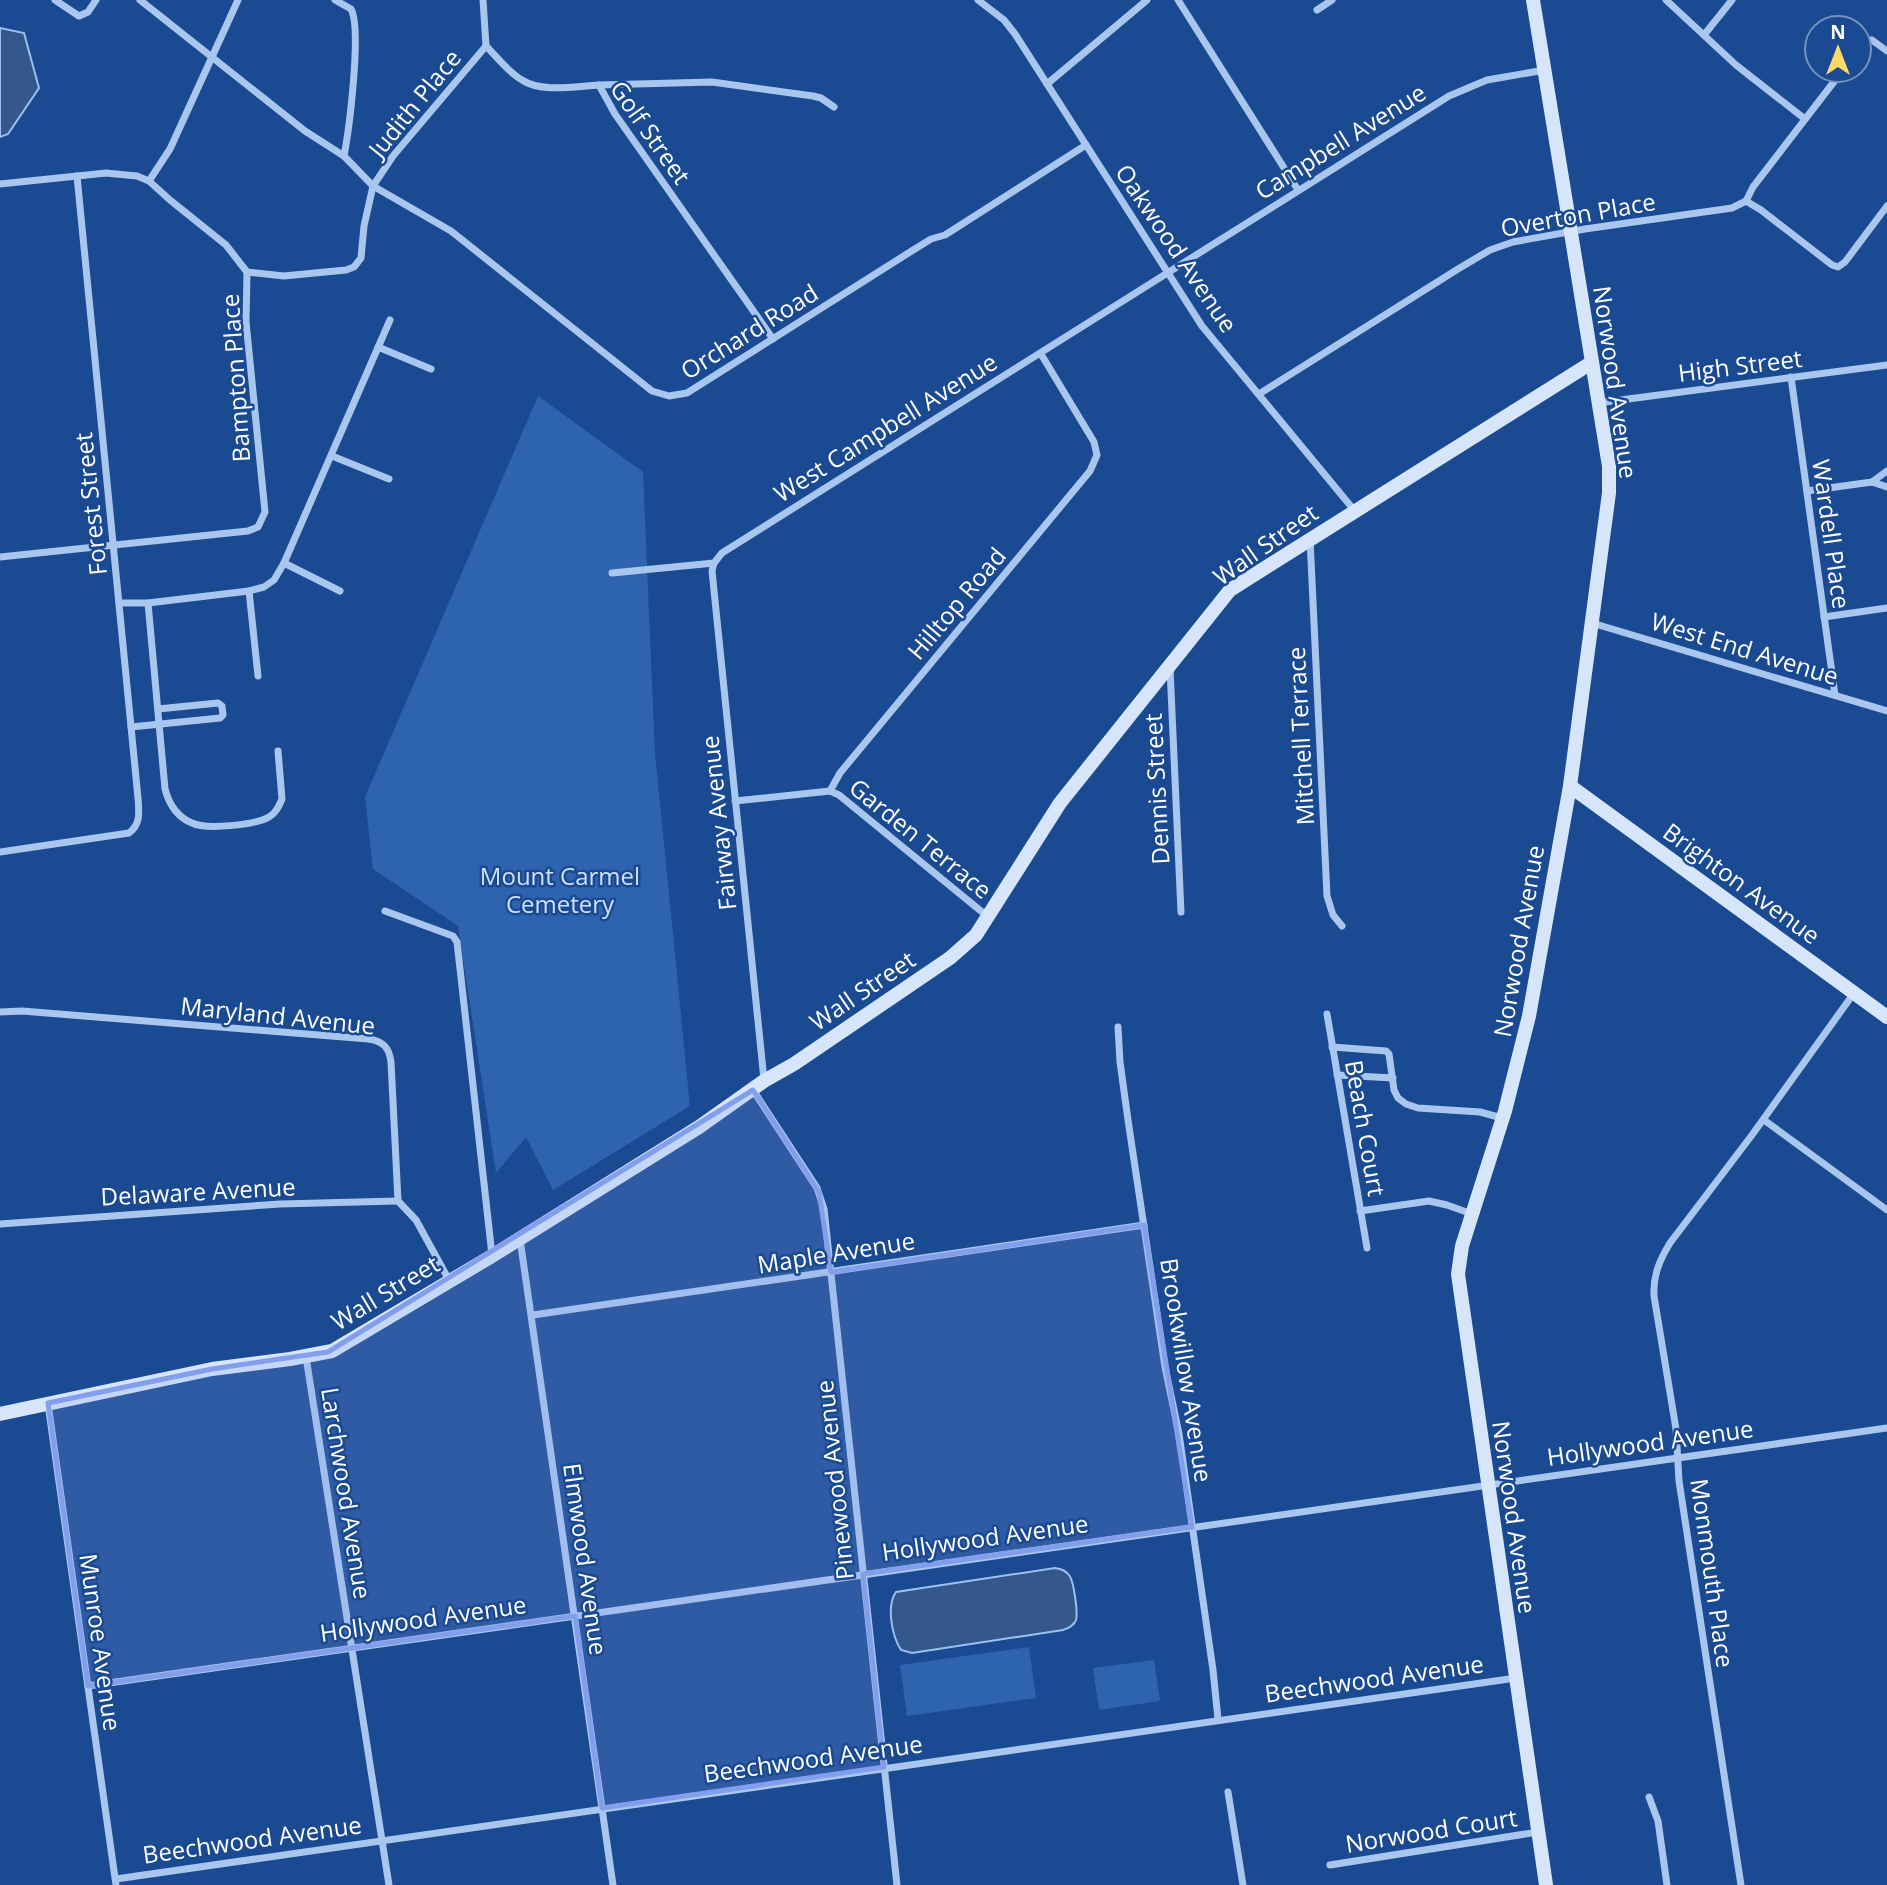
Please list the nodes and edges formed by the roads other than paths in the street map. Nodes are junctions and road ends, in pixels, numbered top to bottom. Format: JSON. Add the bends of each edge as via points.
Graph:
{"nodes":[{"id":1,"x":55,"y":0,"type":"edge"},
{"id":2,"x":96,"y":0,"type":"edge"},
{"id":3,"x":140,"y":0,"type":"edge"},
{"id":4,"x":238,"y":0,"type":"edge"},
{"id":5,"x":334,"y":0,"type":"edge"},
{"id":6,"x":483,"y":0,"type":"edge"},
{"id":7,"x":978,"y":0,"type":"edge"},
{"id":8,"x":1147,"y":0,"type":"edge"},
{"id":9,"x":1178,"y":0,"type":"edge"},
{"id":10,"x":1332,"y":0,"type":"edge"},
{"id":11,"x":1533,"y":0,"type":"edge"},
{"id":12,"x":1666,"y":0,"type":"edge"},
{"id":13,"x":1732,"y":0,"type":"edge"},
{"id":14,"x":1317,"y":9,"type":"dead end"},
{"id":15,"x":1704,"y":35,"type":"junction"},
{"id":16,"x":486,"y":46,"type":"junction"},
{"id":17,"x":212,"y":57,"type":"junction"},
{"id":18,"x":1545,"y":70,"type":"junction"},
{"id":19,"x":1047,"y":84,"type":"junction"},
{"id":20,"x":1832,"y":84,"type":"edge"},
{"id":21,"x":599,"y":85,"type":"junction"},
{"id":22,"x":834,"y":107,"type":"dead end"},
{"id":23,"x":1805,"y":119,"type":"junction"},
{"id":24,"x":1086,"y":145,"type":"junction"},
{"id":25,"x":344,"y":156,"type":"junction"},
{"id":26,"x":76,"y":176,"type":"junction"},
{"id":27,"x":149,"y":181,"type":"junction"},
{"id":28,"x":0,"y":184,"type":"edge"},
{"id":29,"x":373,"y":186,"type":"junction"},
{"id":30,"x":1298,"y":190,"type":"junction"},
{"id":31,"x":1746,"y":201,"type":"junction"},
{"id":32,"x":1887,"y":206,"type":"edge"},
{"id":33,"x":1571,"y":232,"type":"junction"},
{"id":34,"x":247,"y":272,"type":"junction"},
{"id":35,"x":1167,"y":273,"type":"junction"},
{"id":36,"x":390,"y":320,"type":"dead end"},
{"id":37,"x":773,"y":339,"type":"junction"},
{"id":38,"x":378,"y":347,"type":"junction"},
{"id":39,"x":1041,"y":354,"type":"junction"},
{"id":40,"x":1591,"y":363,"type":"junction"},
{"id":41,"x":1887,"y":365,"type":"edge"},
{"id":42,"x":431,"y":369,"type":"dead end"},
{"id":43,"x":1791,"y":377,"type":"junction"},
{"id":44,"x":1259,"y":394,"type":"junction"},
{"id":45,"x":1598,"y":402,"type":"junction"},
{"id":46,"x":332,"y":456,"type":"junction"},
{"id":47,"x":1887,"y":471,"type":"edge"},
{"id":48,"x":389,"y":479,"type":"dead end"},
{"id":49,"x":1872,"y":482,"type":"junction"},
{"id":50,"x":1887,"y":484,"type":"edge"},
{"id":51,"x":1807,"y":491,"type":"junction"},
{"id":52,"x":1354,"y":510,"type":"junction"},
{"id":53,"x":1310,"y":538,"type":"junction"},
{"id":54,"x":114,"y":545,"type":"junction"},
{"id":55,"x":0,"y":557,"type":"edge"},
{"id":56,"x":284,"y":563,"type":"junction"},
{"id":57,"x":714,"y":563,"type":"junction"},
{"id":58,"x":612,"y":573,"type":"dead end"},
{"id":59,"x":249,"y":591,"type":"junction"},
{"id":60,"x":341,"y":591,"type":"dead end"},
{"id":61,"x":119,"y":603,"type":"junction"},
{"id":62,"x":148,"y":603,"type":"junction"},
{"id":63,"x":1887,"y":608,"type":"edge"},
{"id":64,"x":1824,"y":617,"type":"junction"},
{"id":65,"x":1592,"y":623,"type":"junction"},
{"id":66,"x":1170,"y":664,"type":"junction"},
{"id":67,"x":258,"y":676,"type":"dead end"},
{"id":68,"x":1835,"y":695,"type":"junction"},
{"id":69,"x":158,"y":709,"type":"junction"},
{"id":70,"x":1887,"y":711,"type":"edge"},
{"id":71,"x":159,"y":725,"type":"junction"},
{"id":72,"x":131,"y":727,"type":"junction"},
{"id":73,"x":278,"y":751,"type":"dead end"},
{"id":74,"x":1570,"y":786,"type":"junction"},
{"id":75,"x":830,"y":791,"type":"junction"},
{"id":76,"x":735,"y":801,"type":"junction"},
{"id":77,"x":0,"y":852,"type":"edge"},
{"id":78,"x":384,"y":911,"type":"dead end"},
{"id":79,"x":1181,"y":912,"type":"dead end"},
{"id":80,"x":987,"y":916,"type":"junction"},
{"id":81,"x":1342,"y":926,"type":"dead end"},
{"id":82,"x":1854,"y":993,"type":"junction"},
{"id":83,"x":0,"y":1012,"type":"edge"},
{"id":84,"x":1326,"y":1014,"type":"dead end"},
{"id":85,"x":1887,"y":1017,"type":"edge"},
{"id":86,"x":1118,"y":1027,"type":"dead end"},
{"id":87,"x":1332,"y":1047,"type":"junction"},
{"id":88,"x":1337,"y":1074,"type":"junction"},
{"id":89,"x":1393,"y":1078,"type":"junction"},
{"id":90,"x":758,"y":1085,"type":"junction"},
{"id":91,"x":1502,"y":1118,"type":"junction"},
{"id":92,"x":1764,"y":1120,"type":"junction"},
{"id":93,"x":398,"y":1201,"type":"junction"},
{"id":94,"x":1887,"y":1210,"type":"edge"},
{"id":95,"x":1360,"y":1211,"type":"junction"},
{"id":96,"x":1472,"y":1214,"type":"junction"},
{"id":97,"x":0,"y":1224,"type":"edge"},
{"id":98,"x":1144,"y":1225,"type":"junction"},
{"id":99,"x":520,"y":1238,"type":"junction"},
{"id":100,"x":1367,"y":1248,"type":"dead end"},
{"id":101,"x":492,"y":1256,"type":"junction"},
{"id":102,"x":831,"y":1272,"type":"junction"},
{"id":103,"x":449,"y":1280,"type":"junction"},
{"id":104,"x":533,"y":1315,"type":"junction"},
{"id":105,"x":306,"y":1357,"type":"junction"},
{"id":106,"x":48,"y":1404,"type":"junction"},
{"id":107,"x":0,"y":1414,"type":"edge"},
{"id":108,"x":1887,"y":1428,"type":"edge"},
{"id":109,"x":1678,"y":1457,"type":"junction"},
{"id":110,"x":1487,"y":1484,"type":"junction"},
{"id":111,"x":1192,"y":1527,"type":"junction"},
{"id":112,"x":863,"y":1574,"type":"junction"},
{"id":113,"x":575,"y":1616,"type":"junction"},
{"id":114,"x":351,"y":1648,"type":"junction"},
{"id":115,"x":1516,"y":1678,"type":"junction"},
{"id":116,"x":88,"y":1686,"type":"junction"},
{"id":117,"x":1218,"y":1719,"type":"junction"},
{"id":118,"x":884,"y":1767,"type":"junction"},
{"id":119,"x":1228,"y":1792,"type":"dead end"},
{"id":120,"x":1649,"y":1797,"type":"dead end"},
{"id":121,"x":603,"y":1808,"type":"junction"},
{"id":122,"x":1538,"y":1832,"type":"junction"},
{"id":123,"x":382,"y":1840,"type":"junction"},
{"id":124,"x":1330,"y":1866,"type":"dead end"},
{"id":125,"x":116,"y":1882,"type":"edge"},
{"id":126,"x":389,"y":1885,"type":"edge"},
{"id":127,"x":613,"y":1885,"type":"edge"},
{"id":128,"x":897,"y":1885,"type":"edge"},
{"id":129,"x":1243,"y":1885,"type":"edge"},
{"id":130,"x":1546,"y":1885,"type":"edge"},
{"id":131,"x":1667,"y":1885,"type":"edge"},
{"id":132,"x":1741,"y":1885,"type":"edge"}],
"edges":[{"from":1,"to":2,"type":"street","via":[[75,15],[88,12]]},
{"from":3,"to":17,"type":"street","name":"Orchard Road"},
{"from":4,"to":17,"type":"street"},
{"from":5,"to":25,"type":"street","via":[[351,9],[355,27]]},
{"from":6,"to":16,"type":"street"},
{"from":7,"to":19,"type":"street","name":"Oakwood Avenue","via":[[1009,26]]},
{"from":8,"to":19,"type":"street"},
{"from":9,"to":30,"type":"street"},
{"from":10,"to":14,"type":"street"},
{"from":11,"to":18,"type":"street","name":"Norwood Avenue"},
{"from":12,"to":15,"type":"street"},
{"from":13,"to":15,"type":"street"},
{"from":15,"to":23,"type":"street"},
{"from":16,"to":21,"type":"street","name":"Golf Street","via":[[527,83]]},
{"from":16,"to":29,"type":"street","name":"Judith Place"},
{"from":17,"to":25,"type":"street","name":"Orchard Road"},
{"from":17,"to":27,"type":"street","via":[[170,149]]},
{"from":18,"to":30,"type":"street","name":"Campbell Avenue","via":[[1464,88]]},
{"from":18,"to":33,"type":"street","name":"Norwood Avenue"},
{"from":19,"to":24,"type":"street","name":"Oakwood Avenue"},
{"from":20,"to":23,"type":"street"},
{"from":21,"to":22,"type":"street","via":[[724,83],[813,96]]},
{"from":21,"to":37,"type":"street","name":"Golf Street"},
{"from":23,"to":31,"type":"street"},
{"from":24,"to":35,"type":"street","name":"Oakwood Avenue"},
{"from":24,"to":37,"type":"street","name":"Orchard Road"},
{"from":25,"to":29,"type":"street","name":"Orchard Road"},
{"from":26,"to":27,"type":"street","via":[[115,174]]},
{"from":26,"to":28,"type":"street"},
{"from":26,"to":54,"type":"street","name":"Forest Street"},
{"from":27,"to":34,"type":"street","name":"Bampton Place","via":[[226,245]]},
{"from":29,"to":34,"type":"street","via":[[362,254],[355,267],[284,276]]},
{"from":29,"to":37,"type":"street","name":"Orchard Road","via":[[451,231],[660,395],[687,393]]},
{"from":30,"to":35,"type":"street","name":"Campbell Avenue"},
{"from":31,"to":32,"type":"street","via":[[1838,267]]},
{"from":31,"to":33,"type":"street","name":"Overton Place","via":[[1732,208]]},
{"from":33,"to":40,"type":"street","name":"Norwood Avenue"},
{"from":33,"to":44,"type":"street","name":"Overton Place","via":[[1490,250]]},
{"from":34,"to":54,"type":"street","name":"Bampton Place","via":[[246,323],[265,512],[262,522],[248,531]]},
{"from":35,"to":39,"type":"street","name":"West Campbell Avenue"},
{"from":35,"to":44,"type":"street","name":"Oakwood Avenue","via":[[1202,326]]},
{"from":36,"to":38,"type":"street"},
{"from":38,"to":42,"type":"street"},
{"from":38,"to":46,"type":"street"},
{"from":39,"to":57,"type":"street","name":"West Campbell Avenue","via":[[722,553]]},
{"from":39,"to":75,"type":"street","name":"Hilltop Road","via":[[1094,442],[1097,455],[1093,467],[840,773]]},
{"from":40,"to":45,"type":"street","name":"Norwood Avenue"},
{"from":40,"to":52,"type":"street","name":"Wall Street"},
{"from":41,"to":43,"type":"street","name":"High Street"},
{"from":43,"to":45,"type":"street","name":"High Street"},
{"from":43,"to":51,"type":"street","name":"Wardell Place"},
{"from":44,"to":52,"type":"street","name":"Oakwood Avenue"},
{"from":45,"to":65,"type":"street","name":"Norwood Avenue","via":[[1609,493]]},
{"from":46,"to":48,"type":"street"},
{"from":46,"to":56,"type":"street"},
{"from":47,"to":49,"type":"street"},
{"from":47,"to":50,"type":"street"},
{"from":49,"to":50,"type":"street"},
{"from":49,"to":51,"type":"street"},
{"from":51,"to":64,"type":"street","name":"Wardell Place"},
{"from":52,"to":53,"type":"street","name":"Wall Street"},
{"from":53,"to":66,"type":"street","name":"Wall Street","via":[[1230,590]]},
{"from":53,"to":81,"type":"street","name":"Mitchell Terrace","via":[[1327,896]]},
{"from":54,"to":55,"type":"street"},
{"from":54,"to":61,"type":"street","name":"Forest Street"},
{"from":56,"to":59,"type":"street","via":[[274,580]]},
{"from":56,"to":60,"type":"street"},
{"from":57,"to":58,"type":"street"},
{"from":57,"to":76,"type":"street","name":"Fairway Avenue"},
{"from":59,"to":62,"type":"street"},
{"from":59,"to":67,"type":"street"},
{"from":61,"to":62,"type":"street"},
{"from":61,"to":72,"type":"street","name":"Forest Street"},
{"from":62,"to":69,"type":"street"},
{"from":63,"to":64,"type":"street"},
{"from":64,"to":68,"type":"street","name":"Wardell Place"},
{"from":65,"to":68,"type":"street","name":"West End Avenue"},
{"from":65,"to":74,"type":"street","name":"Norwood Avenue"},
{"from":66,"to":79,"type":"street","name":"Dennis Street"},
{"from":66,"to":80,"type":"street","name":"Wall Street","via":[[1060,803]]},
{"from":68,"to":70,"type":"street","name":"West End Avenue"},
{"from":69,"to":71,"type":"street"},
{"from":69,"to":71,"type":"street","via":[[218,703],[223,715]]},
{"from":71,"to":72,"type":"street"},
{"from":71,"to":73,"type":"street","via":[[168,798],[178,814],[199,826],[252,822],[275,812],[282,793]]},
{"from":72,"to":77,"type":"street","name":"Forest Street","via":[[139,821],[130,833]]},
{"from":74,"to":82,"type":"street","name":"Brighton Avenue"},
{"from":74,"to":91,"type":"street","name":"Norwood Avenue","via":[[1529,1016]]},
{"from":75,"to":76,"type":"street"},
{"from":75,"to":80,"type":"street","name":"Garden Terrace"},
{"from":76,"to":90,"type":"street","name":"Fairway Avenue"},
{"from":78,"to":101,"type":"street","via":[[453,936],[457,942]]},
{"from":80,"to":90,"type":"street","name":"Wall Street","via":[[972,940],[950,958]]},
{"from":82,"to":85,"type":"street","name":"Brighton Avenue"},
{"from":82,"to":92,"type":"street","name":"Monmouth Place"},
{"from":83,"to":93,"type":"street","name":"Maryland Avenue","via":[[381,1042],[387,1046],[391,1062]]},
{"from":84,"to":87,"type":"street","name":"Beach Court"},
{"from":86,"to":98,"type":"street","name":"Brookwillow Avenue"},
{"from":87,"to":88,"type":"street","name":"Beach Court"},
{"from":87,"to":89,"type":"street","via":[[1386,1051]]},
{"from":88,"to":89,"type":"street"},
{"from":88,"to":95,"type":"street","name":"Beach Court"},
{"from":89,"to":91,"type":"street","via":[[1398,1098],[1412,1106]]},
{"from":90,"to":99,"type":"street","name":"Wall Street"},
{"from":90,"to":102,"type":"street","name":"Pinewood Avenue","via":[[819,1192]]},
{"from":91,"to":96,"type":"street","name":"Norwood Avenue"},
{"from":92,"to":94,"type":"street"},
{"from":92,"to":109,"type":"street","name":"Monmouth Place","via":[[1670,1243],[1654,1280]]},
{"from":93,"to":97,"type":"street","name":"Delaware Avenue","via":[[267,1205]]},
{"from":93,"to":103,"type":"street","via":[[416,1220]]},
{"from":95,"to":96,"type":"street","via":[[1429,1202]]},
{"from":95,"to":100,"type":"street","name":"Beach Court"},
{"from":96,"to":110,"type":"street","name":"Norwood Avenue","via":[[1458,1275]]},
{"from":98,"to":102,"type":"street","name":"Maple Avenue"},
{"from":98,"to":111,"type":"street","name":"Brookwillow Avenue"},
{"from":99,"to":101,"type":"street","name":"Wall Street"},
{"from":99,"to":104,"type":"street","name":"Elmwood Avenue"},
{"from":101,"to":103,"type":"street","name":"Wall Street"},
{"from":102,"to":104,"type":"street","name":"Maple Avenue"},
{"from":102,"to":112,"type":"street","name":"Pinewood Avenue"},
{"from":103,"to":105,"type":"street","name":"Wall Street","via":[[332,1351]]},
{"from":104,"to":113,"type":"street","name":"Elmwood Avenue"},
{"from":105,"to":106,"type":"street","name":"Wall Street","via":[[212,1369]]},
{"from":105,"to":114,"type":"street","name":"Larchwood Avenue"},
{"from":106,"to":107,"type":"street","name":"Wall Street"},
{"from":106,"to":116,"type":"street","name":"Munroe Avenue"},
{"from":108,"to":109,"type":"street","name":"Hollywood Avenue"},
{"from":109,"to":110,"type":"street","name":"Hollywood Avenue"},
{"from":109,"to":132,"type":"street","name":"Monmouth Place"},
{"from":110,"to":111,"type":"street","name":"Hollywood Avenue"},
{"from":110,"to":115,"type":"street","name":"Norwood Avenue"},
{"from":111,"to":112,"type":"street","name":"Hollywood Avenue"},
{"from":111,"to":117,"type":"street","name":"Brookwillow Avenue"},
{"from":112,"to":113,"type":"street","name":"Hollywood Avenue"},
{"from":112,"to":118,"type":"street","name":"Pinewood Avenue"},
{"from":113,"to":114,"type":"street","name":"Hollywood Avenue"},
{"from":113,"to":121,"type":"street","name":"Elmwood Avenue"},
{"from":114,"to":116,"type":"street","name":"Hollywood Avenue"},
{"from":114,"to":123,"type":"street","name":"Larchwood Avenue"},
{"from":115,"to":117,"type":"street","name":"Beechwood Avenue"},
{"from":115,"to":122,"type":"street","name":"Norwood Avenue"},
{"from":116,"to":125,"type":"street","name":"Munroe Avenue"},
{"from":117,"to":118,"type":"street","name":"Beechwood Avenue"},
{"from":118,"to":121,"type":"street","name":"Beechwood Avenue"},
{"from":118,"to":128,"type":"street","name":"Pinewood Avenue"},
{"from":119,"to":129,"type":"street"},
{"from":120,"to":131,"type":"street","via":[[1658,1821]]},
{"from":121,"to":123,"type":"street","name":"Beechwood Avenue"},
{"from":121,"to":127,"type":"street","name":"Elmwood Avenue"},
{"from":122,"to":124,"type":"street","name":"Norwood Court"},
{"from":122,"to":130,"type":"street","name":"Norwood Avenue"},
{"from":123,"to":125,"type":"street","name":"Beechwood Avenue"},
{"from":123,"to":126,"type":"street","name":"Larchwood Avenue"}]}
